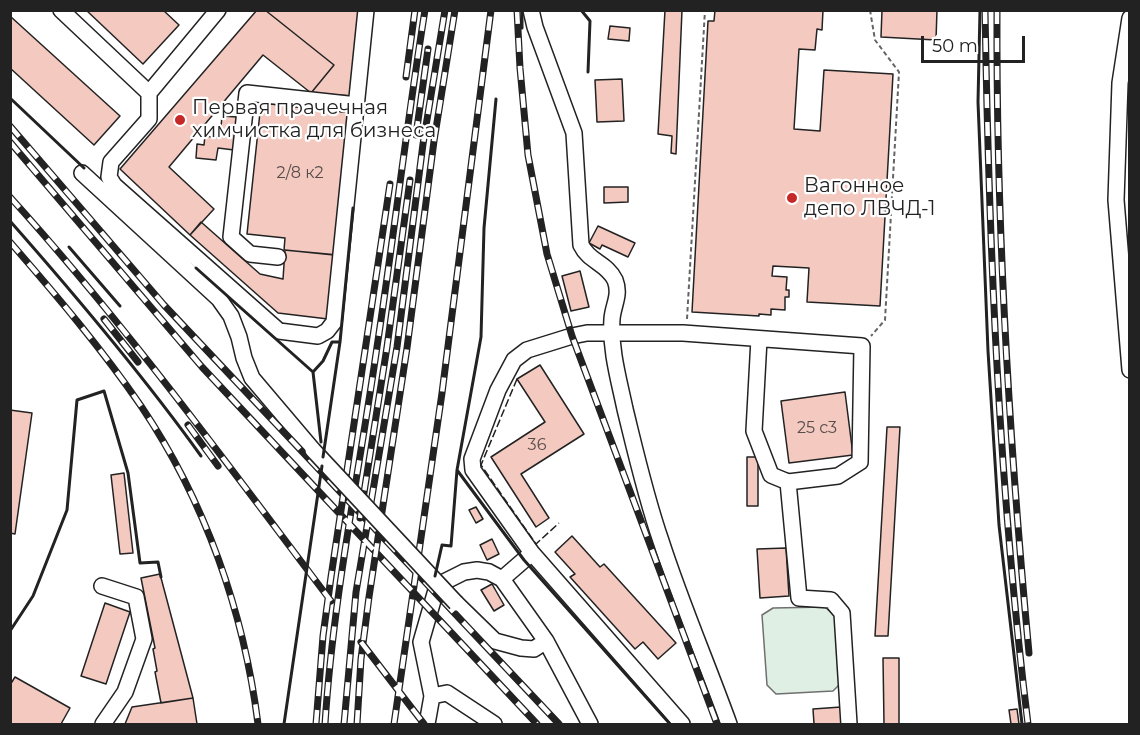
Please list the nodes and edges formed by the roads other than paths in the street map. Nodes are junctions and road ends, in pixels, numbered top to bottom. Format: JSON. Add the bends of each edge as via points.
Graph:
{"nodes":[{"id":1,"x":61,"y":10,"type":"edge"},
{"id":2,"x":218,"y":10,"type":"edge"},
{"id":3,"x":366,"y":10,"type":"edge"},
{"id":4,"x":531,"y":10,"type":"edge"},
{"id":5,"x":1130,"y":18,"type":"edge"},
{"id":6,"x":149,"y":93,"type":"junction"},
{"id":7,"x":357,"y":105,"type":"junction"},
{"id":8,"x":82,"y":173,"type":"dead end"},
{"id":9,"x":278,"y":257,"type":"dead end"},
{"id":10,"x":1128,"y":325,"type":"edge"},
{"id":11,"x":613,"y":333,"type":"junction"},
{"id":12,"x":759,"y":339,"type":"junction"},
{"id":13,"x":1130,"y":370,"type":"edge"},
{"id":14,"x":789,"y":482,"type":"junction"},
{"id":15,"x":532,"y":552,"type":"junction"},
{"id":16,"x":502,"y":579,"type":"junction"},
{"id":17,"x":102,"y":586,"type":"dead end"},
{"id":18,"x":546,"y":641,"type":"junction"},
{"id":19,"x":432,"y":696,"type":"junction"},
{"id":20,"x":103,"y":724,"type":"edge"},
{"id":21,"x":427,"y":724,"type":"edge"},
{"id":22,"x":494,"y":724,"type":"edge"},
{"id":23,"x":590,"y":724,"type":"edge"},
{"id":24,"x":682,"y":724,"type":"edge"},
{"id":25,"x":729,"y":724,"type":"edge"},
{"id":26,"x":849,"y":724,"type":"edge"}],
"edges":[{"from":1,"to":6,"type":"lane"},
{"from":2,"to":6,"type":"lane"},
{"from":3,"to":7,"type":"lane"},
{"from":4,"to":11,"type":"lane","via":[[574,133],[581,245],[586,256],[614,277],[618,289]]},
{"from":5,"to":10,"type":"lane","via":[[1120,83],[1116,171]]},
{"from":6,"to":7,"type":"lane","via":[[149,119],[111,162],[108,170],[114,185],[279,331],[318,336],[334,322]]},
{"from":7,"to":9,"type":"lane","via":[[247,93],[231,237],[250,254]]},
{"from":8,"to":18,"type":"lane","bridge":true,"via":[[219,299],[231,316],[252,378],[313,450],[472,621],[495,641],[520,648],[534,649]]},
{"from":10,"to":13,"type":"lane"},
{"from":11,"to":12,"type":"lane","via":[[687,333]]},
{"from":11,"to":15,"type":"lane","via":[[572,336],[527,350],[514,360],[476,446],[474,470]]},
{"from":11,"to":25,"type":"lane","via":[[615,364],[639,468],[661,542]]},
{"from":12,"to":14,"type":"lane","via":[[754,431],[771,475]]},
{"from":12,"to":14,"type":"lane","via":[[862,346],[860,462],[838,476]]},
{"from":14,"to":26,"type":"lane","via":[[799,598],[831,600],[843,613]]},
{"from":15,"to":16,"type":"lane"},
{"from":15,"to":24,"type":"lane"},
{"from":16,"to":18,"type":"lane"},
{"from":16,"to":19,"type":"lane","via":[[489,572],[464,572],[436,590],[421,642]]},
{"from":17,"to":20,"type":"lane","via":[[136,597],[144,639],[125,692]]},
{"from":18,"to":23,"type":"lane"},
{"from":19,"to":21,"type":"lane"},
{"from":19,"to":22,"type":"lane","via":[[447,693]]}]}
